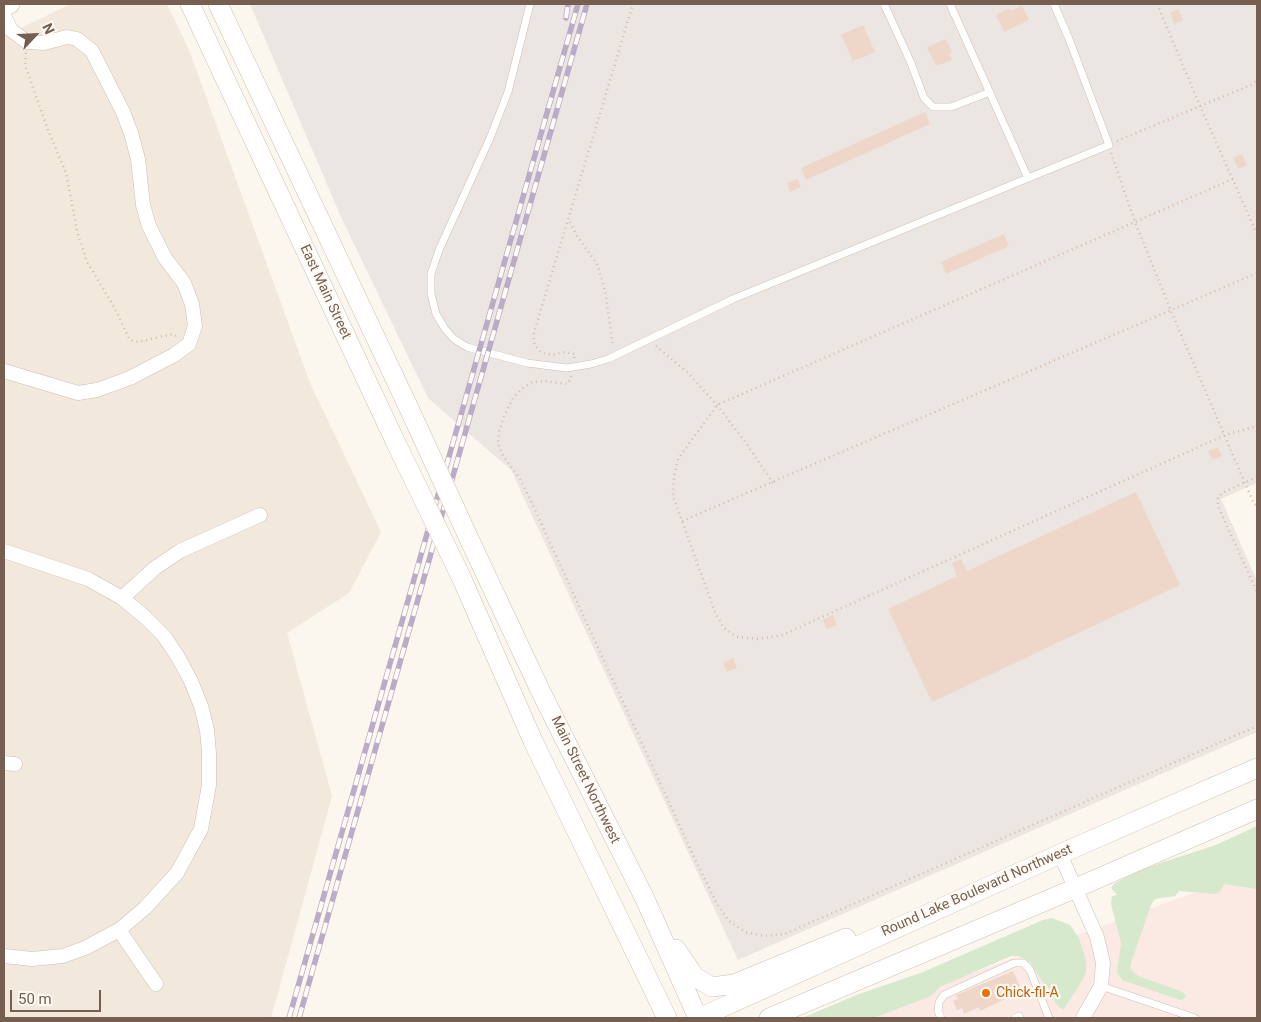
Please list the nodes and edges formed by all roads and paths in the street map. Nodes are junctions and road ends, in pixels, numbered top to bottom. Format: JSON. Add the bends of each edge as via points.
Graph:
{"nodes":[{"id":1,"x":10,"y":4,"type":"edge"},
{"id":2,"x":190,"y":4,"type":"edge"},
{"id":3,"x":218,"y":4,"type":"edge"},
{"id":4,"x":530,"y":4,"type":"edge"},
{"id":5,"x":633,"y":4,"type":"edge"},
{"id":6,"x":884,"y":4,"type":"edge"},
{"id":7,"x":950,"y":4,"type":"edge"},
{"id":8,"x":1054,"y":4,"type":"edge"},
{"id":9,"x":1157,"y":4,"type":"edge"},
{"id":10,"x":4,"y":7,"type":"edge"},
{"id":11,"x":4,"y":16,"type":"edge"},
{"id":12,"x":27,"y":42,"type":"junction"},
{"id":13,"x":1257,"y":79,"type":"edge"},
{"id":14,"x":990,"y":92,"type":"junction"},
{"id":15,"x":1200,"y":106,"type":"junction"},
{"id":16,"x":1108,"y":145,"type":"junction"},
{"id":17,"x":1028,"y":178,"type":"junction"},
{"id":18,"x":1233,"y":179,"type":"junction"},
{"id":19,"x":569,"y":220,"type":"junction"},
{"id":20,"x":1135,"y":222,"type":"junction"},
{"id":21,"x":1257,"y":234,"type":"edge"},
{"id":22,"x":1257,"y":273,"type":"edge"},
{"id":23,"x":1171,"y":311,"type":"junction"},
{"id":24,"x":646,"y":340,"type":"junction"},
{"id":25,"x":188,"y":344,"type":"junction"},
{"id":26,"x":614,"y":356,"type":"junction"},
{"id":27,"x":573,"y":367,"type":"junction"},
{"id":28,"x":4,"y":370,"type":"edge"},
{"id":29,"x":717,"y":405,"type":"junction"},
{"id":30,"x":1257,"y":426,"type":"edge"},
{"id":31,"x":1225,"y":435,"type":"junction"},
{"id":32,"x":1257,"y":477,"type":"edge"},
{"id":33,"x":1245,"y":482,"type":"junction"},
{"id":34,"x":773,"y":483,"type":"junction"},
{"id":35,"x":1257,"y":506,"type":"edge"},
{"id":36,"x":260,"y":515,"type":"dead end"},
{"id":37,"x":682,"y":521,"type":"junction"},
{"id":38,"x":471,"y":543,"type":"joint"},
{"id":39,"x":4,"y":551,"type":"edge"},
{"id":40,"x":1257,"y":592,"type":"edge"},
{"id":41,"x":122,"y":598,"type":"junction"},
{"id":42,"x":1257,"y":726,"type":"edge"},
{"id":43,"x":1257,"y":768,"type":"edge"},
{"id":44,"x":1257,"y":809,"type":"edge"},
{"id":45,"x":1060,"y":854,"type":"junction"},
{"id":46,"x":1076,"y":888,"type":"junction"},
{"id":47,"x":896,"y":927,"type":"junction"},
{"id":48,"x":119,"y":930,"type":"junction"},
{"id":49,"x":658,"y":930,"type":"junction"},
{"id":50,"x":4,"y":956,"type":"edge"},
{"id":51,"x":156,"y":984,"type":"dead end"},
{"id":52,"x":1101,"y":986,"type":"junction"},
{"id":53,"x":820,"y":997,"type":"junction"},
{"id":54,"x":667,"y":1018,"type":"edge"},
{"id":55,"x":698,"y":1018,"type":"edge"},
{"id":56,"x":769,"y":1018,"type":"edge"},
{"id":57,"x":790,"y":1018,"type":"edge"},
{"id":58,"x":941,"y":1018,"type":"edge"},
{"id":59,"x":1015,"y":1018,"type":"edge"},
{"id":60,"x":1020,"y":1018,"type":"edge"},
{"id":61,"x":1049,"y":1018,"type":"edge"},
{"id":62,"x":1084,"y":1018,"type":"edge"},
{"id":63,"x":1194,"y":1018,"type":"edge"}],
"edges":[{"from":1,"to":10,"type":"main road"},
{"from":2,"to":54,"type":"main road","name":"East Main Street","bridge":true,"via":[[462,579],[533,741]]},
{"from":3,"to":38,"type":"main road","name":"East Main Street","bridge":true},
{"from":4,"to":27,"type":"lane","via":[[508,92],[439,250],[431,274],[431,294],[436,314],[445,330],[467,347],[527,363]]},
{"from":5,"to":19,"type":"path"},
{"from":6,"to":14,"type":"lane","via":[[924,98],[933,107],[951,107]]},
{"from":7,"to":14,"type":"lane"},
{"from":8,"to":16,"type":"lane"},
{"from":9,"to":15,"type":"path"},
{"from":11,"to":12,"type":"street","via":[[11,30]]},
{"from":12,"to":25,"type":"path","via":[[25,64],[66,172],[87,262],[130,340],[138,342],[173,334]]},
{"from":12,"to":25,"type":"street","via":[[44,43],[67,37],[77,39],[92,51],[100,64],[133,141],[149,226],[165,258],[184,283],[192,304],[195,326]]},
{"from":13,"to":15,"type":"path","via":[[1253,84]]},
{"from":14,"to":17,"type":"lane"},
{"from":15,"to":16,"type":"path"},
{"from":15,"to":18,"type":"path"},
{"from":16,"to":17,"type":"lane"},
{"from":16,"to":20,"type":"path"},
{"from":17,"to":24,"type":"lane","via":[[733,299]]},
{"from":18,"to":20,"type":"path"},
{"from":18,"to":21,"type":"path"},
{"from":19,"to":26,"type":"path","via":[[597,264],[605,290]]},
{"from":19,"to":27,"type":"path","via":[[534,336],[535,346],[542,353],[575,354]]},
{"from":20,"to":23,"type":"path"},
{"from":20,"to":29,"type":"path"},
{"from":22,"to":23,"type":"path"},
{"from":23,"to":31,"type":"path"},
{"from":23,"to":34,"type":"path"},
{"from":24,"to":26,"type":"lane"},
{"from":24,"to":29,"type":"path","via":[[687,372]]},
{"from":25,"to":28,"type":"street","via":[[130,378],[78,393]]},
{"from":26,"to":27,"type":"lane"},
{"from":27,"to":42,"type":"path","via":[[568,384],[532,382],[513,398],[499,432],[498,443],[530,499],[713,896],[729,921],[745,932],[764,936],[786,934]]},
{"from":29,"to":34,"type":"path"},
{"from":29,"to":37,"type":"path","via":[[678,459],[673,496]]},
{"from":30,"to":31,"type":"path"},
{"from":31,"to":33,"type":"path"},
{"from":31,"to":37,"type":"path","via":[[782,636],[738,637],[723,627],[714,612]]},
{"from":32,"to":33,"type":"path"},
{"from":33,"to":35,"type":"path"},
{"from":33,"to":40,"type":"path","via":[[1222,493],[1218,497],[1218,506]]},
{"from":34,"to":37,"type":"path"},
{"from":36,"to":41,"type":"street","via":[[180,551],[155,568]]},
{"from":38,"to":49,"type":"main road","name":"Main Street Northwest"},
{"from":39,"to":41,"type":"street","via":[[88,579]]},
{"from":41,"to":48,"type":"street","via":[[164,636],[192,681],[207,730],[209,785],[201,829],[177,873],[145,908]]},
{"from":43,"to":45,"type":"main road","name":"Round Lake Boulevard Northwest"},
{"from":44,"to":46,"type":"main road"},
{"from":45,"to":46,"type":"street"},
{"from":45,"to":47,"type":"main road","name":"Round Lake Boulevard Northwest"},
{"from":46,"to":52,"type":"street","via":[[1097,937],[1103,963]]},
{"from":46,"to":53,"type":"main road"},
{"from":47,"to":49,"type":"main road","via":[[862,932],[734,984],[712,987],[695,977],[671,940]]},
{"from":47,"to":55,"type":"main road","name":"Round Lake Boulevard Northwest"},
{"from":48,"to":50,"type":"street","via":[[63,956],[32,959]]},
{"from":48,"to":51,"type":"street"},
{"from":49,"to":55,"type":"main road","name":"Main Street Northwest"},
{"from":52,"to":62,"type":"street"},
{"from":52,"to":63,"type":"lane"},
{"from":53,"to":56,"type":"main road"},
{"from":53,"to":57,"type":"main road"},
{"from":58,"to":61,"type":"lane","via":[[939,1002],[944,995],[1014,963],[1024,963],[1030,970]]},
{"from":59,"to":60,"type":"lane"}]}
